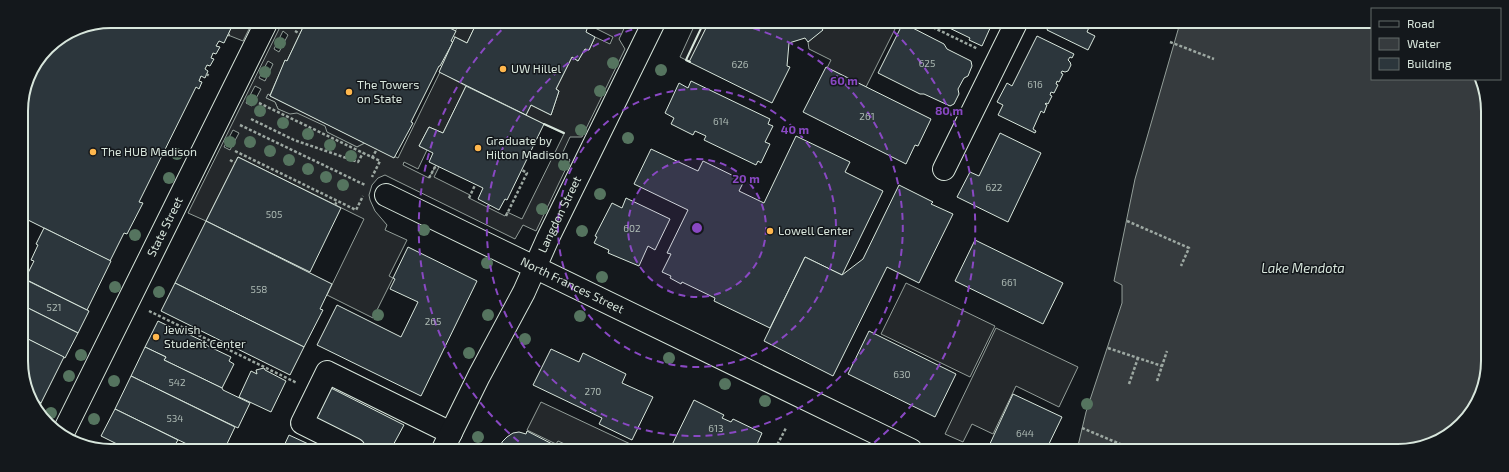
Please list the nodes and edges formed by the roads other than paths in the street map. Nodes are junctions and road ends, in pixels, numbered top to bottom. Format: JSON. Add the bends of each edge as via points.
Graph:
{"nodes":[{"id":1,"x":264,"y":28,"type":"edge"},
{"id":2,"x":651,"y":28,"type":"edge"},
{"id":3,"x":1014,"y":28,"type":"edge"},
{"id":4,"x":944,"y":169,"type":"dead end"},
{"id":5,"x":386,"y":195,"type":"road end"},
{"id":6,"x":535,"y":267,"type":"junction"},
{"id":7,"x":65,"y":430,"type":"edge"},
{"id":8,"x":447,"y":441,"type":"edge"},
{"id":9,"x":344,"y":444,"type":"edge"},
{"id":10,"x":899,"y":444,"type":"edge"}],
"edges":[{"from":1,"to":7,"type":"street","name":"State Street"},
{"from":2,"to":6,"type":"street","name":"Langdon Street"},
{"from":3,"to":4,"type":"street"},
{"from":5,"to":6,"type":"street","name":"North Frances Street"},
{"from":6,"to":8,"type":"street","name":"Langdon Street"},
{"from":6,"to":10,"type":"street","name":"North Frances Street"},
{"from":8,"to":9,"type":"street","via":[[327,372],[302,423]]}]}
